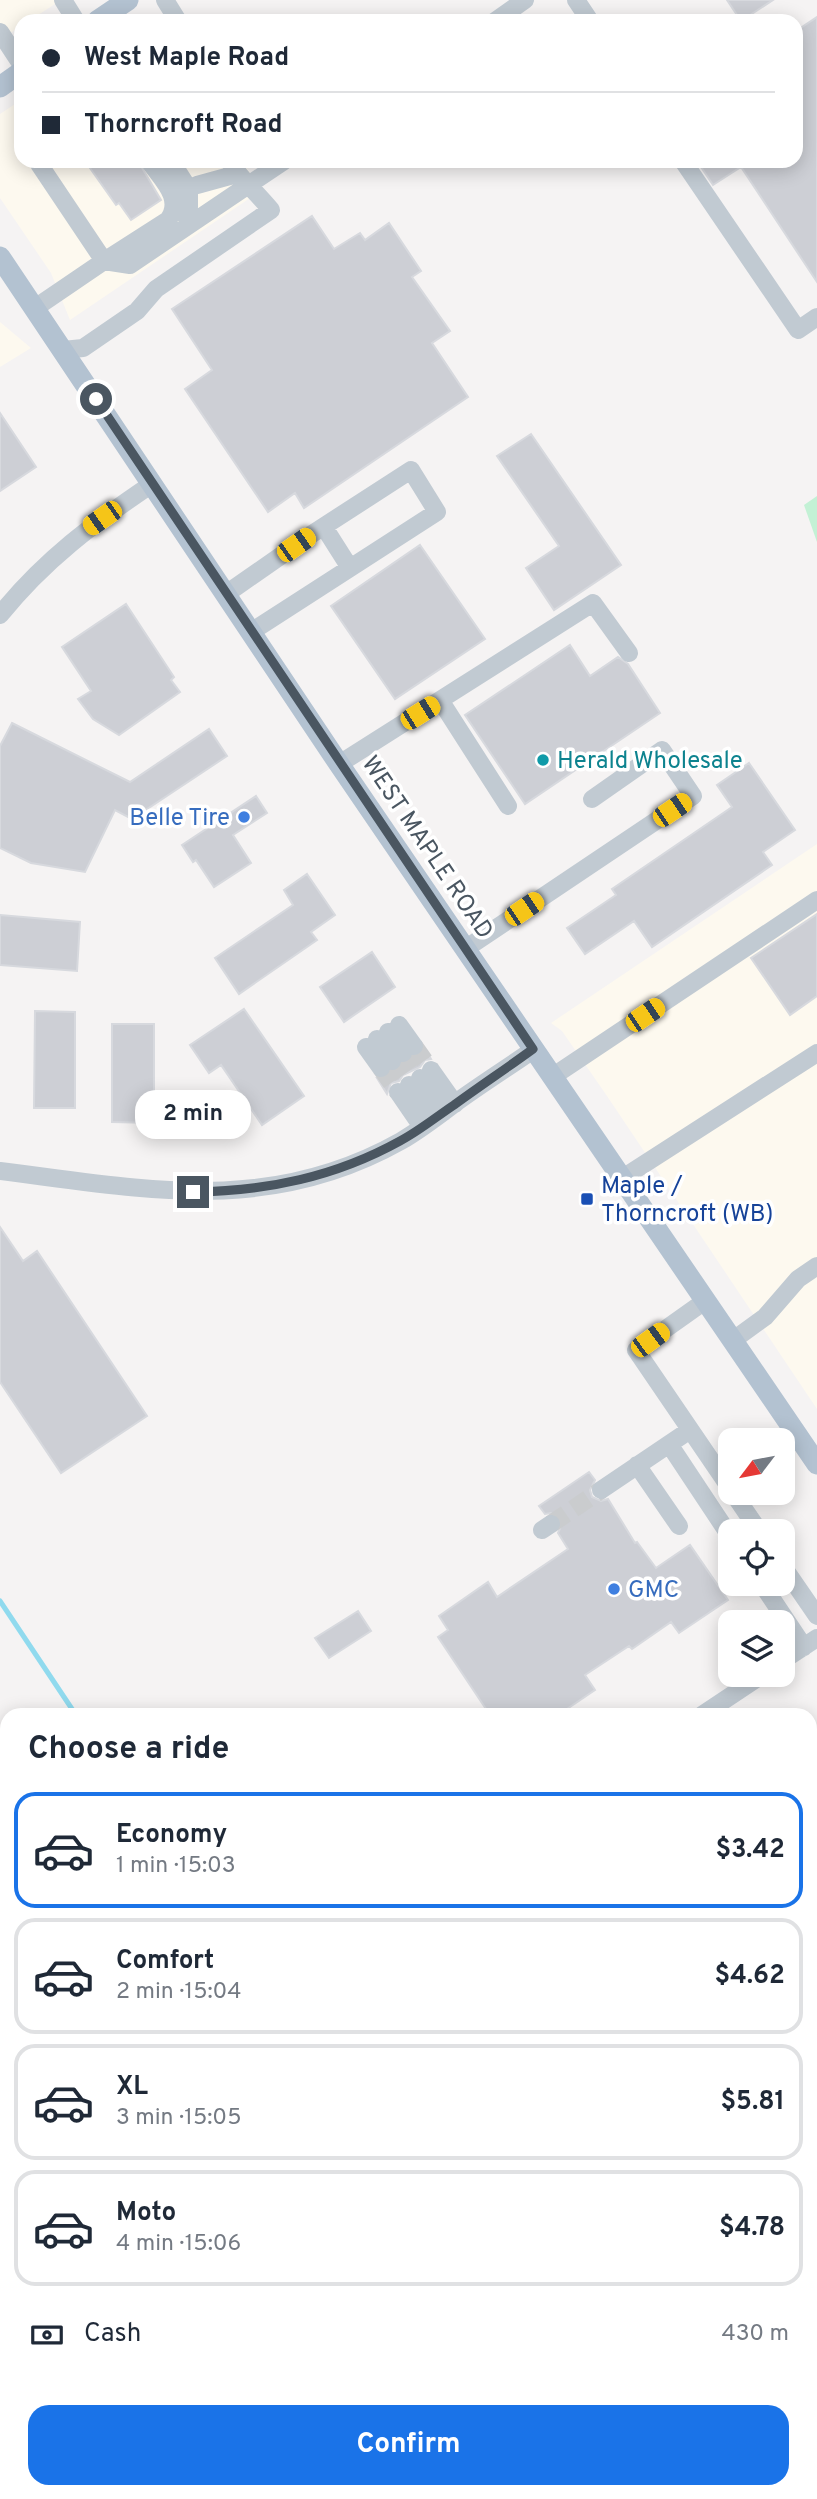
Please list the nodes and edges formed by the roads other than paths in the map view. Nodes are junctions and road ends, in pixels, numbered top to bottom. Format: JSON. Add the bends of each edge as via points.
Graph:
{"nodes":[{"id":1,"x":128,"y":0,"type":"edge"},
{"id":2,"x":525,"y":0,"type":"edge"},
{"id":3,"x":107,"y":14,"type":"edge"},
{"id":4,"x":505,"y":14,"type":"edge"},
{"id":5,"x":0,"y":32,"type":"edge"},
{"id":6,"x":14,"y":53,"type":"edge"},
{"id":7,"x":42,"y":168,"type":"edge"},
{"id":8,"x":154,"y":168,"type":"edge"},
{"id":9,"x":165,"y":168,"type":"edge"},
{"id":10,"x":176,"y":168,"type":"edge"},
{"id":11,"x":186,"y":168,"type":"edge"},
{"id":12,"x":258,"y":168,"type":"edge"},
{"id":13,"x":688,"y":168,"type":"edge"},
{"id":14,"x":239,"y":173,"type":"edge"},
{"id":15,"x":197,"y":185,"type":"junction"},
{"id":16,"x":179,"y":213,"type":"junction"},
{"id":17,"x":0,"y":257,"type":"edge"},
{"id":18,"x":104,"y":261,"type":"junction"},
{"id":19,"x":35,"y":308,"type":"junction"},
{"id":20,"x":817,"y":317,"type":"edge"},
{"id":21,"x":63,"y":350,"type":"junction"},
{"id":22,"x":152,"y":484,"type":"junction"},
{"id":23,"x":324,"y":527,"type":"junction"},
{"id":24,"x":350,"y":568,"type":"junction"},
{"id":25,"x":226,"y":594,"type":"junction"},
{"id":26,"x":0,"y":615,"type":"edge"},
{"id":27,"x":251,"y":632,"type":"junction"},
{"id":28,"x":629,"y":653,"type":"dead end"},
{"id":29,"x":440,"y":700,"type":"junction"},
{"id":30,"x":339,"y":764,"type":"junction"},
{"id":31,"x":592,"y":799,"type":"dead end"},
{"id":32,"x":508,"y":806,"type":"dead end"},
{"id":33,"x":817,"y":900,"type":"edge"},
{"id":34,"x":466,"y":949,"type":"junction"},
{"id":35,"x":533,"y":1049,"type":"junction"},
{"id":36,"x":817,"y":1053,"type":"edge"},
{"id":37,"x":397,"y":1057,"type":"joint"},
{"id":38,"x":552,"y":1077,"type":"junction"},
{"id":39,"x":438,"y":1116,"type":"junction"},
{"id":40,"x":0,"y":1171,"type":"edge"},
{"id":41,"x":621,"y":1179,"type":"junction"},
{"id":42,"x":817,"y":1266,"type":"edge"},
{"id":43,"x":705,"y":1301,"type":"junction"},
{"id":44,"x":732,"y":1340,"type":"junction"},
{"id":45,"x":690,"y":1430,"type":"junction"},
{"id":46,"x":669,"y":1444,"type":"junction"},
{"id":47,"x":817,"y":1464,"type":"edge"},
{"id":48,"x":637,"y":1465,"type":"junction"},
{"id":49,"x":718,"y":1471,"type":"edge"},
{"id":50,"x":601,"y":1490,"type":"tunnel mouth"},
{"id":51,"x":719,"y":1519,"type":"edge"},
{"id":52,"x":679,"y":1526,"type":"dead end"},
{"id":53,"x":795,"y":1584,"type":"edge"},
{"id":54,"x":772,"y":1596,"type":"edge"},
{"id":55,"x":817,"y":1616,"type":"edge"},
{"id":56,"x":810,"y":1642,"type":"edge"},
{"id":57,"x":795,"y":1652,"type":"edge"},
{"id":58,"x":744,"y":1687,"type":"edge"},
{"id":59,"x":712,"y":1708,"type":"edge"}],
"edges":[{"from":1,"to":3,"type":"main road"},
{"from":2,"to":4,"type":"street"},
{"from":5,"to":6,"type":"street"},
{"from":7,"to":18,"type":"street"},
{"from":8,"to":16,"type":"street","via":[[175,201],[174,212]]},
{"from":9,"to":16,"type":"street","via":[[182,194]]},
{"from":10,"to":16,"type":"street","via":[[189,189]]},
{"from":11,"to":15,"type":"street"},
{"from":12,"to":14,"type":"street"},
{"from":13,"to":20,"type":"street","via":[[798,330]]},
{"from":14,"to":15,"type":"street"},
{"from":14,"to":18,"type":"street","via":[[130,265]]},
{"from":14,"to":21,"type":"street","via":[[271,210],[156,289],[137,311],[83,348]]},
{"from":15,"to":16,"type":"street","via":[[196,199]]},
{"from":16,"to":18,"type":"street"},
{"from":17,"to":19,"type":"main road","name":"WEST MAPLE ROAD"},
{"from":18,"to":19,"type":"street"},
{"from":19,"to":21,"type":"main road","name":"WEST MAPLE ROAD"},
{"from":21,"to":22,"type":"main road","name":"WEST MAPLE ROAD"},
{"from":22,"to":25,"type":"main road","name":"WEST MAPLE ROAD"},
{"from":22,"to":26,"type":"street","via":[[67,544],[25,583]]},
{"from":23,"to":24,"type":"street"},
{"from":23,"to":24,"type":"street","via":[[411,470],[437,512]]},
{"from":23,"to":25,"type":"street"},
{"from":24,"to":27,"type":"street"},
{"from":25,"to":27,"type":"main road","name":"WEST MAPLE ROAD"},
{"from":27,"to":30,"type":"main road","name":"WEST MAPLE ROAD"},
{"from":28,"to":29,"type":"street","via":[[593,603]]},
{"from":29,"to":30,"type":"street"},
{"from":29,"to":32,"type":"street"},
{"from":30,"to":34,"type":"main road","name":"WEST MAPLE ROAD"},
{"from":31,"to":34,"type":"street","via":[[662,750],[693,796]]},
{"from":33,"to":38,"type":"street"},
{"from":34,"to":35,"type":"main road","name":"WEST MAPLE ROAD"},
{"from":35,"to":38,"type":"main road","name":"WEST MAPLE ROAD"},
{"from":35,"to":39,"type":"street"},
{"from":36,"to":41,"type":"street"},
{"from":37,"to":37,"type":"street","via":[[382,1036]]},
{"from":38,"to":41,"type":"main road","name":"WEST MAPLE ROAD"},
{"from":39,"to":39,"type":"street","via":[[414,1081]]},
{"from":39,"to":40,"type":"street","via":[[374,1154],[326,1174],[278,1186],[237,1191],[150,1190]]},
{"from":41,"to":43,"type":"main road","name":"WEST MAPLE ROAD"},
{"from":42,"to":44,"type":"street","via":[[798,1279],[765,1317]]},
{"from":43,"to":44,"type":"main road","name":"WEST MAPLE ROAD"},
{"from":43,"to":45,"type":"street","via":[[636,1350]]},
{"from":44,"to":47,"type":"main road","name":"WEST MAPLE ROAD"},
{"from":45,"to":46,"type":"street"},
{"from":45,"to":49,"type":"street"},
{"from":46,"to":48,"type":"street"},
{"from":46,"to":51,"type":"street"},
{"from":48,"to":50,"type":"street"},
{"from":48,"to":52,"type":"street"},
{"from":53,"to":55,"type":"street"},
{"from":54,"to":56,"type":"street"},
{"from":56,"to":57,"type":"street"},
{"from":58,"to":59,"type":"street"}]}
